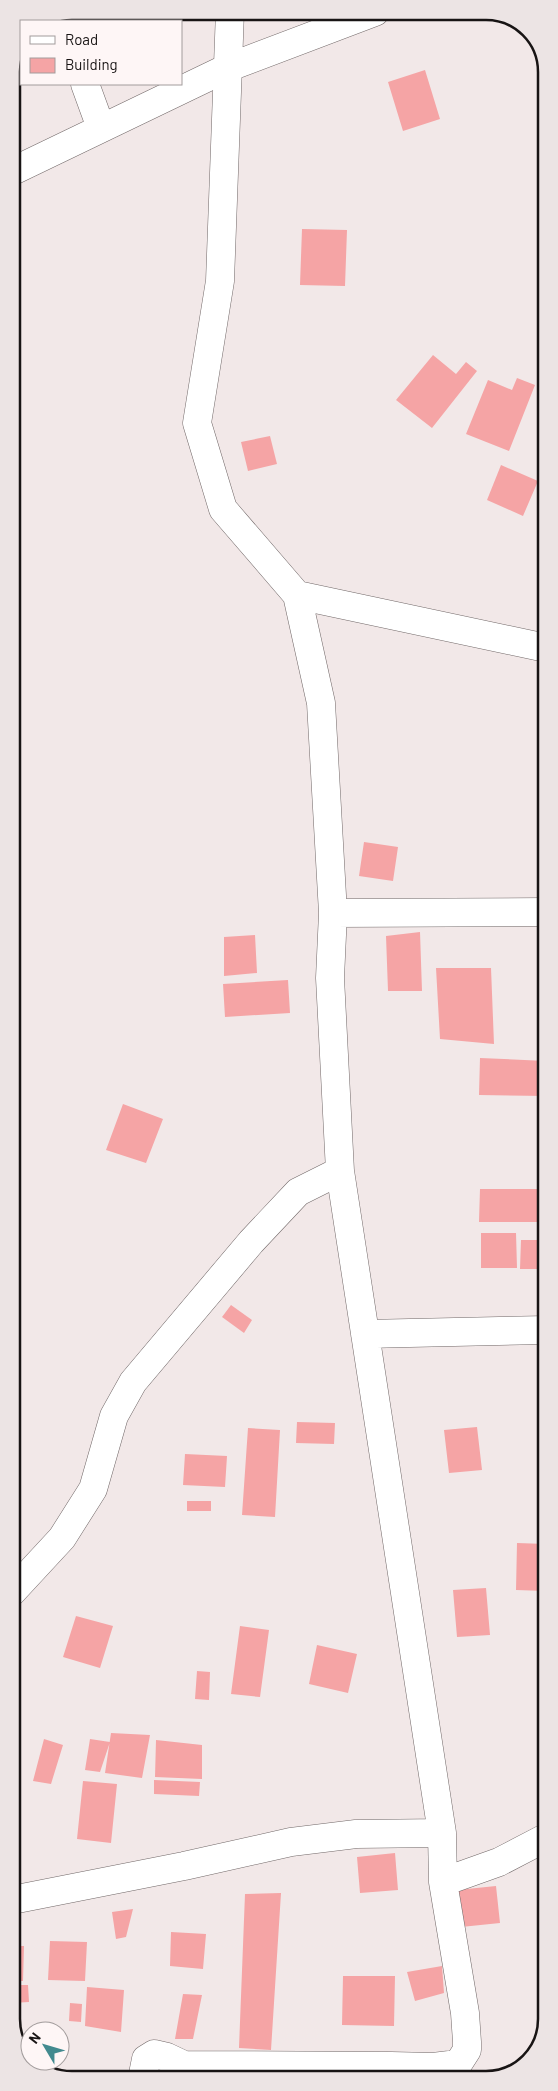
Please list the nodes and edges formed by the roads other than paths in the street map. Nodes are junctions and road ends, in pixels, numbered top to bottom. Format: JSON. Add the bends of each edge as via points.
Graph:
{"nodes":[{"id":1,"x":230,"y":20,"type":"edge"},
{"id":2,"x":354,"y":20,"type":"edge"},
{"id":3,"x":227,"y":68,"type":"junction"},
{"id":4,"x":85,"y":85,"type":"edge"},
{"id":5,"x":101,"y":128,"type":"junction"},
{"id":6,"x":20,"y":168,"type":"edge"},
{"id":7,"x":297,"y":595,"type":"junction"},
{"id":8,"x":538,"y":646,"type":"edge"},
{"id":9,"x":538,"y":912,"type":"edge"},
{"id":10,"x":334,"y":913,"type":"junction"},
{"id":11,"x":340,"y":1171,"type":"junction"},
{"id":12,"x":538,"y":1330,"type":"edge"},
{"id":13,"x":365,"y":1334,"type":"junction"},
{"id":14,"x":20,"y":1583,"type":"edge"},
{"id":15,"x":442,"y":1833,"type":"junction"},
{"id":16,"x":538,"y":1842,"type":"edge"},
{"id":17,"x":443,"y":1882,"type":"junction"},
{"id":18,"x":20,"y":1898,"type":"edge"},
{"id":19,"x":144,"y":2071,"type":"edge"},
{"id":20,"x":361,"y":2071,"type":"edge"},
{"id":21,"x":401,"y":2071,"type":"edge"}],
"edges":[{"from":1,"to":3,"type":"street"},
{"from":2,"to":3,"type":"street"},
{"from":3,"to":5,"type":"street"},
{"from":3,"to":7,"type":"street","via":[[220,280],[198,423],[223,509]]},
{"from":4,"to":5,"type":"street"},
{"from":5,"to":6,"type":"street"},
{"from":7,"to":8,"type":"street"},
{"from":7,"to":10,"type":"street","via":[[321,703]]},
{"from":9,"to":10,"type":"street"},
{"from":10,"to":11,"type":"street","via":[[330,978]]},
{"from":11,"to":13,"type":"street"},
{"from":11,"to":14,"type":"street","via":[[298,1192],[251,1242],[133,1382],[114,1416],[93,1489],[62,1538]]},
{"from":12,"to":13,"type":"street"},
{"from":13,"to":15,"type":"street"},
{"from":15,"to":17,"type":"street"},
{"from":15,"to":18,"type":"street","via":[[356,1834],[291,1842]]},
{"from":16,"to":17,"type":"street","via":[[499,1862]]},
{"from":17,"to":21,"type":"street","via":[[465,2013],[467,2050],[458,2064]]},
{"from":19,"to":20,"type":"street","via":[[146,2059],[154,2054],[167,2056],[184,2065]]}]}
